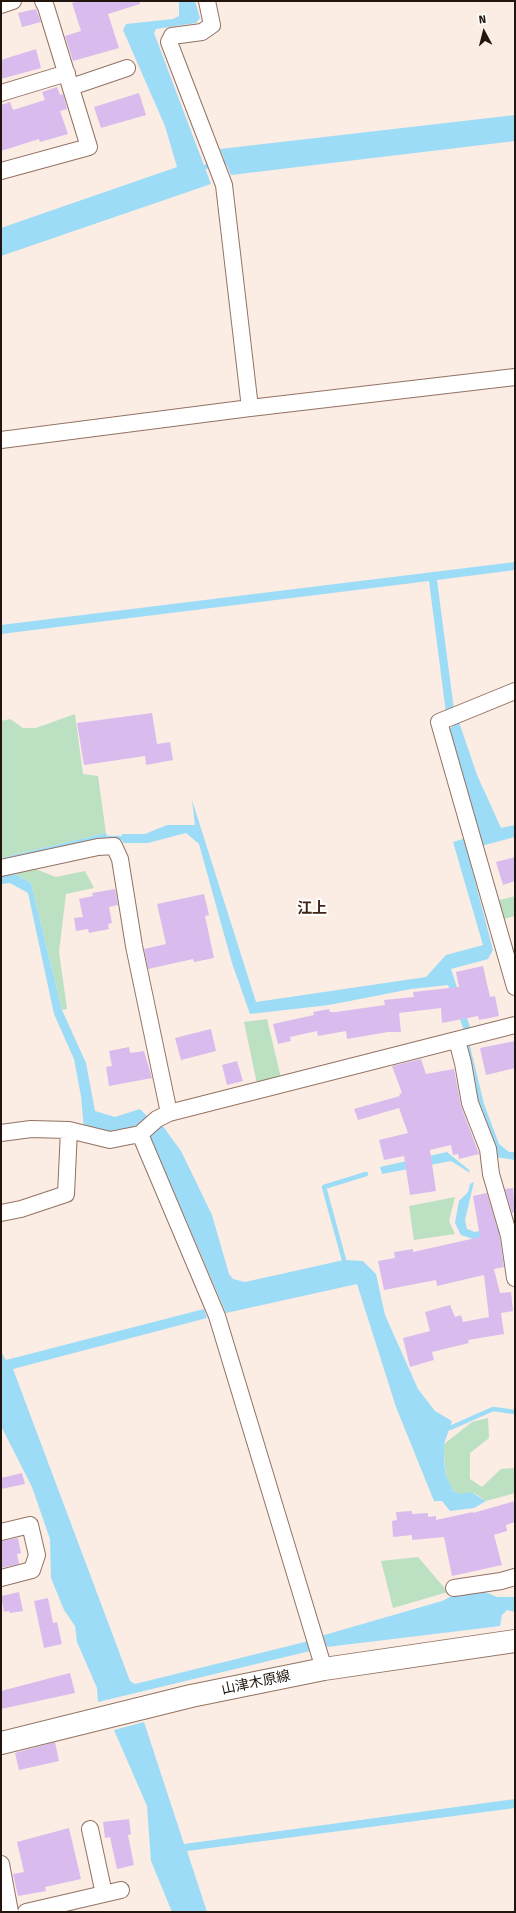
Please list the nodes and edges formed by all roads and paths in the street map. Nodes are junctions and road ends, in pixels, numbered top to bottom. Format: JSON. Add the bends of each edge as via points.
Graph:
{"nodes":[{"id":1,"x":13,"y":1,"type":"edge"},
{"id":2,"x":207,"y":1,"type":"edge"},
{"id":3,"x":48,"y":3,"type":"edge"},
{"id":4,"x":1,"y":5,"type":"edge"},
{"id":5,"x":127,"y":68,"type":"dead end"},
{"id":6,"x":69,"y":80,"type":"junction"},
{"id":7,"x":1,"y":93,"type":"edge"},
{"id":8,"x":1,"y":171,"type":"edge"},
{"id":9,"x":515,"y":377,"type":"edge"},
{"id":10,"x":250,"y":408,"type":"junction"},
{"id":11,"x":1,"y":440,"type":"edge"},
{"id":12,"x":515,"y":691,"type":"edge"},
{"id":13,"x":1,"y":868,"type":"edge"},
{"id":14,"x":515,"y":987,"type":"edge"},
{"id":15,"x":515,"y":1025,"type":"edge"},
{"id":16,"x":457,"y":1040,"type":"junction"},
{"id":17,"x":153,"y":1123,"type":"junction"},
{"id":18,"x":2,"y":1130,"type":"edge"},
{"id":19,"x":70,"y":1130,"type":"junction"},
{"id":20,"x":1,"y":1213,"type":"edge"},
{"id":21,"x":510,"y":1227,"type":"edge"},
{"id":22,"x":515,"y":1278,"type":"edge"},
{"id":23,"x":1,"y":1532,"type":"edge"},
{"id":24,"x":515,"y":1577,"type":"edge"},
{"id":25,"x":1,"y":1578,"type":"edge"},
{"id":26,"x":454,"y":1588,"type":"dead end"},
{"id":27,"x":515,"y":1641,"type":"edge"},
{"id":28,"x":322,"y":1661,"type":"junction"},
{"id":29,"x":1,"y":1743,"type":"edge"},
{"id":30,"x":90,"y":1829,"type":"dead end"},
{"id":31,"x":1,"y":1864,"type":"edge"},
{"id":32,"x":121,"y":1890,"type":"dead end"},
{"id":33,"x":104,"y":1894,"type":"junction"},
{"id":34,"x":10,"y":1912,"type":"edge"},
{"id":35,"x":26,"y":1912,"type":"edge"}],
"edges":[{"from":1,"to":4,"type":"street"},
{"from":2,"to":10,"type":"street","via":[[212,25],[202,32],[172,36],[169,42],[224,185]]},
{"from":3,"to":6,"type":"street"},
{"from":5,"to":6,"type":"street"},
{"from":6,"to":7,"type":"street"},
{"from":6,"to":8,"type":"street","via":[[90,147]]},
{"from":9,"to":10,"type":"street"},
{"from":10,"to":11,"type":"street"},
{"from":12,"to":14,"type":"street","via":[[439,722]]},
{"from":13,"to":17,"type":"street","via":[[98,847],[114,846],[120,859],[134,946]]},
{"from":15,"to":16,"type":"street"},
{"from":16,"to":17,"type":"street"},
{"from":16,"to":21,"type":"street","via":[[470,1103],[488,1149],[491,1174]]},
{"from":17,"to":19,"type":"street","via":[[110,1140]]},
{"from":17,"to":28,"type":"street"},
{"from":18,"to":19,"type":"street"},
{"from":19,"to":20,"type":"street","via":[[66,1194]]},
{"from":21,"to":22,"type":"street"},
{"from":23,"to":25,"type":"street","via":[[30,1525],[37,1555],[32,1570]]},
{"from":24,"to":26,"type":"street"},
{"from":27,"to":28,"type":"street","name":"山津木原線"},
{"from":28,"to":29,"type":"street","name":"山津木原線"},
{"from":30,"to":33,"type":"street"},
{"from":31,"to":34,"type":"street"},
{"from":32,"to":33,"type":"street"},
{"from":33,"to":35,"type":"street"}]}
